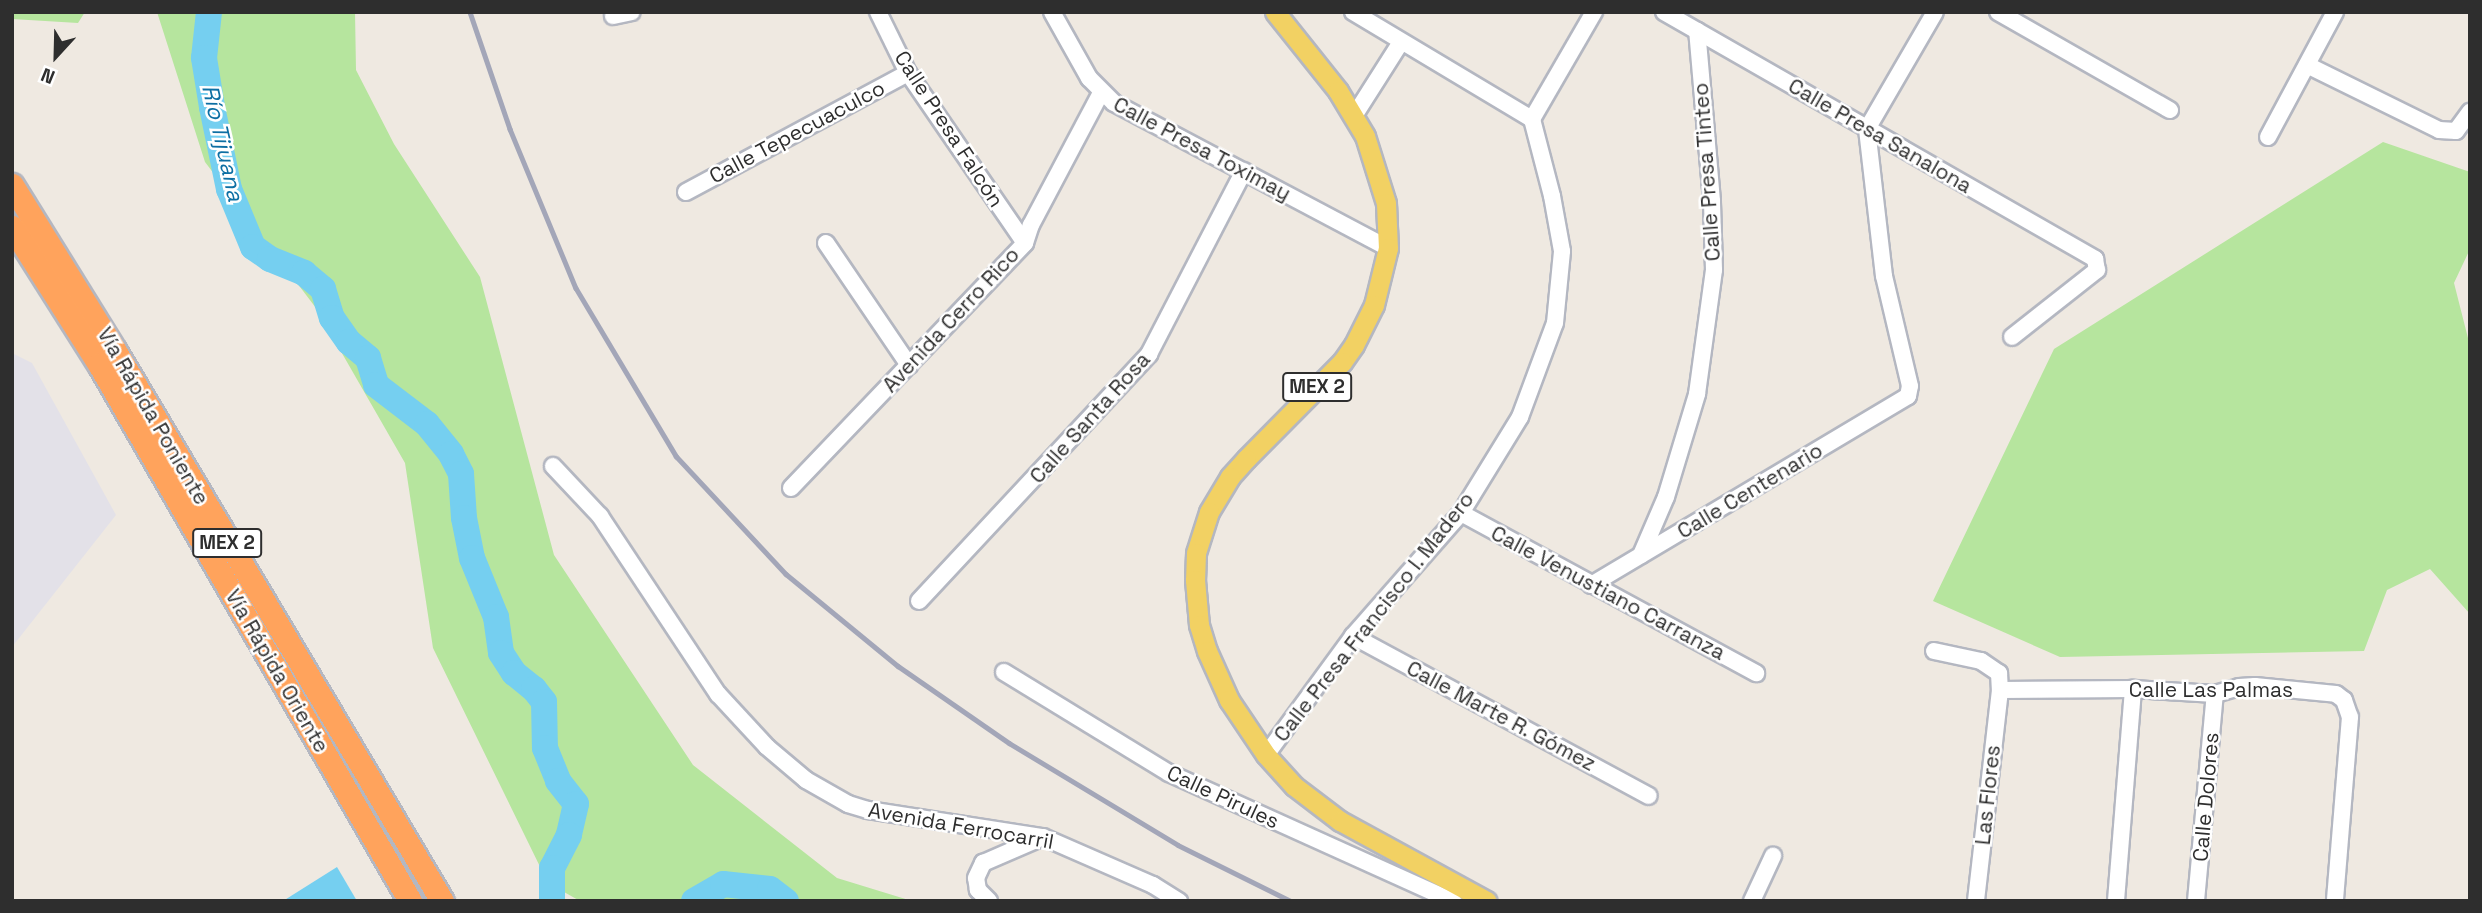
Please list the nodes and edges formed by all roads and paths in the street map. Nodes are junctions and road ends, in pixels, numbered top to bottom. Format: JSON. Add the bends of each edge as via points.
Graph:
{"nodes":[{"id":1,"x":632,"y":12,"type":"edge"},
{"id":2,"x":878,"y":12,"type":"edge"},
{"id":3,"x":1052,"y":12,"type":"edge"},
{"id":4,"x":1275,"y":12,"type":"edge"},
{"id":5,"x":1353,"y":12,"type":"edge"},
{"id":6,"x":1594,"y":12,"type":"edge"},
{"id":7,"x":1664,"y":12,"type":"edge"},
{"id":8,"x":1935,"y":12,"type":"edge"},
{"id":9,"x":1998,"y":12,"type":"edge"},
{"id":10,"x":2335,"y":12,"type":"edge"},
{"id":11,"x":613,"y":16,"type":"dead end"},
{"id":12,"x":1697,"y":31,"type":"junction"},
{"id":13,"x":1401,"y":42,"type":"junction"},
{"id":14,"x":2308,"y":65,"type":"junction"},
{"id":15,"x":908,"y":73,"type":"junction"},
{"id":16,"x":1101,"y":93,"type":"junction"},
{"id":17,"x":2171,"y":110,"type":"dead end"},
{"id":18,"x":2470,"y":112,"type":"edge"},
{"id":19,"x":1354,"y":116,"type":"junction"},
{"id":20,"x":1532,"y":119,"type":"junction"},
{"id":21,"x":1867,"y":129,"type":"junction"},
{"id":22,"x":2268,"y":137,"type":"dead end"},
{"id":23,"x":1244,"y":172,"type":"junction"},
{"id":24,"x":12,"y":185,"type":"edge"},
{"id":25,"x":686,"y":192,"type":"dead end"},
{"id":26,"x":12,"y":227,"type":"edge"},
{"id":27,"x":826,"y":243,"type":"dead end"},
{"id":28,"x":1025,"y":243,"type":"junction"},
{"id":29,"x":1388,"y":248,"type":"junction"},
{"id":30,"x":2012,"y":337,"type":"dead end"},
{"id":31,"x":909,"y":365,"type":"junction"},
{"id":32,"x":553,"y":467,"type":"dead end"},
{"id":33,"x":791,"y":488,"type":"dead end"},
{"id":34,"x":1461,"y":513,"type":"junction"},
{"id":35,"x":1641,"y":555,"type":"junction"},
{"id":36,"x":1591,"y":585,"type":"junction"},
{"id":37,"x":919,"y":601,"type":"dead end"},
{"id":38,"x":1353,"y":636,"type":"junction"},
{"id":39,"x":1934,"y":651,"type":"dead end"},
{"id":40,"x":1004,"y":672,"type":"dead end"},
{"id":41,"x":1756,"y":673,"type":"dead end"},
{"id":42,"x":2133,"y":689,"type":"junction"},
{"id":43,"x":2000,"y":690,"type":"junction"},
{"id":44,"x":2215,"y":694,"type":"junction"},
{"id":45,"x":1266,"y":755,"type":"junction"},
{"id":46,"x":1649,"y":796,"type":"dead end"},
{"id":47,"x":1043,"y":836,"type":"junction"},
{"id":48,"x":1773,"y":856,"type":"dead end"},
{"id":49,"x":1450,"y":893,"type":"edge"},
{"id":50,"x":410,"y":901,"type":"edge"},
{"id":51,"x":442,"y":901,"type":"edge"},
{"id":52,"x":989,"y":901,"type":"edge"},
{"id":53,"x":1179,"y":901,"type":"edge"},
{"id":54,"x":1487,"y":901,"type":"edge"},
{"id":55,"x":1752,"y":901,"type":"edge"},
{"id":56,"x":1976,"y":901,"type":"edge"},
{"id":57,"x":2116,"y":901,"type":"edge"},
{"id":58,"x":2196,"y":901,"type":"edge"},
{"id":59,"x":2335,"y":901,"type":"edge"}],
"edges":[{"from":1,"to":11,"type":"street"},
{"from":2,"to":15,"type":"street","name":"Calle Presa Falcón"},
{"from":3,"to":16,"type":"street","name":"Calle Presa Toximay"},
{"from":4,"to":19,"type":"main road","number":"MEX 2"},
{"from":5,"to":13,"type":"street"},
{"from":6,"to":20,"type":"street"},
{"from":7,"to":12,"type":"street","name":"Calle Presa Sanalona"},
{"from":8,"to":21,"type":"street"},
{"from":9,"to":17,"type":"street"},
{"from":10,"to":14,"type":"street"},
{"from":12,"to":21,"type":"street","name":"Calle Presa Sanalona"},
{"from":12,"to":35,"type":"street","name":"Calle Presa Tinteo","via":[[1714,270],[1697,394],[1666,497]]},
{"from":13,"to":19,"type":"street"},
{"from":13,"to":20,"type":"street"},
{"from":14,"to":18,"type":"street","via":[[2440,130],[2456,131]]},
{"from":14,"to":22,"type":"street"},
{"from":15,"to":25,"type":"street","name":"Calle Tepecuaculco"},
{"from":15,"to":28,"type":"street","name":"Calle Presa Falcón"},
{"from":16,"to":23,"type":"street","name":"Calle Presa Toximay"},
{"from":16,"to":28,"type":"street","name":"Avenida Cerro Rico"},
{"from":19,"to":29,"type":"main road","number":"MEX 2","via":[[1381,181]]},
{"from":20,"to":34,"type":"street","name":"Calle Presa Francisco I. Madero","via":[[1562,251],[1555,323],[1520,417]]},
{"from":21,"to":30,"type":"street","name":"Calle Presa Sanalona","via":[[2095,260],[2097,270]]},
{"from":21,"to":35,"type":"street","name":"Calle Centenario","via":[[1884,276],[1910,386],[1908,396]]},
{"from":23,"to":29,"type":"street","name":"Calle Presa Toximay"},
{"from":23,"to":37,"type":"street","name":"Calle Santa Rosa","via":[[1149,355]]},
{"from":24,"to":51,"type":"highway","name":"Vía Rápida Poniente","number":"MEX 2"},
{"from":26,"to":50,"type":"highway","name":"Vía Rápida Oriente","number":"MEX 2","via":[[99,364]]},
{"from":27,"to":31,"type":"street"},
{"from":28,"to":31,"type":"street","name":"Avenida Cerro Rico"},
{"from":29,"to":45,"type":"main road","number":"MEX 2","via":[[1374,305],[1354,345],[1230,477],[1209,512],[1196,553],[1196,601],[1207,651],[1229,700]]},
{"from":31,"to":33,"type":"street","name":"Avenida Cerro Rico"},
{"from":32,"to":47,"type":"street","name":"Avenida Ferrocarril","via":[[600,516],[718,694],[787,766],[828,794],[868,810]]},
{"from":34,"to":36,"type":"street","name":"Calle Venustiano Carranza"},
{"from":34,"to":38,"type":"street","name":"Calle Presa Francisco I. Madero"},
{"from":35,"to":36,"type":"street","name":"Calle Centenario"},
{"from":36,"to":41,"type":"street","name":"Calle Venustiano Carranza"},
{"from":38,"to":45,"type":"street","name":"Calle Presa Francisco I. Madero"},
{"from":38,"to":46,"type":"street","name":"Calle Marte R. Gómez"},
{"from":39,"to":43,"type":"street","via":[[1992,666],[1999,673]]},
{"from":40,"to":49,"type":"street","name":"Calle Pirules","via":[[1169,773]]},
{"from":42,"to":43,"type":"street","name":"Calle Las Palmas"},
{"from":42,"to":44,"type":"street","name":"Calle Las Palmas"},
{"from":42,"to":57,"type":"street"},
{"from":43,"to":56,"type":"street","name":"Las Flores"},
{"from":44,"to":58,"type":"street","name":"Calle Dolores"},
{"from":44,"to":59,"type":"street","name":"Calle Las Palmas","via":[[2255,686],[2336,694],[2344,700],[2350,717]]},
{"from":45,"to":49,"type":"main road","number":"MEX 2","via":[[1294,786],[1340,821]]},
{"from":47,"to":52,"type":"street","via":[[983,863],[976,878],[978,890]]},
{"from":47,"to":53,"type":"street","name":"Avenida Ferrocarril"},
{"from":48,"to":55,"type":"street"},
{"from":49,"to":54,"type":"main road","number":"MEX 2"}]}
